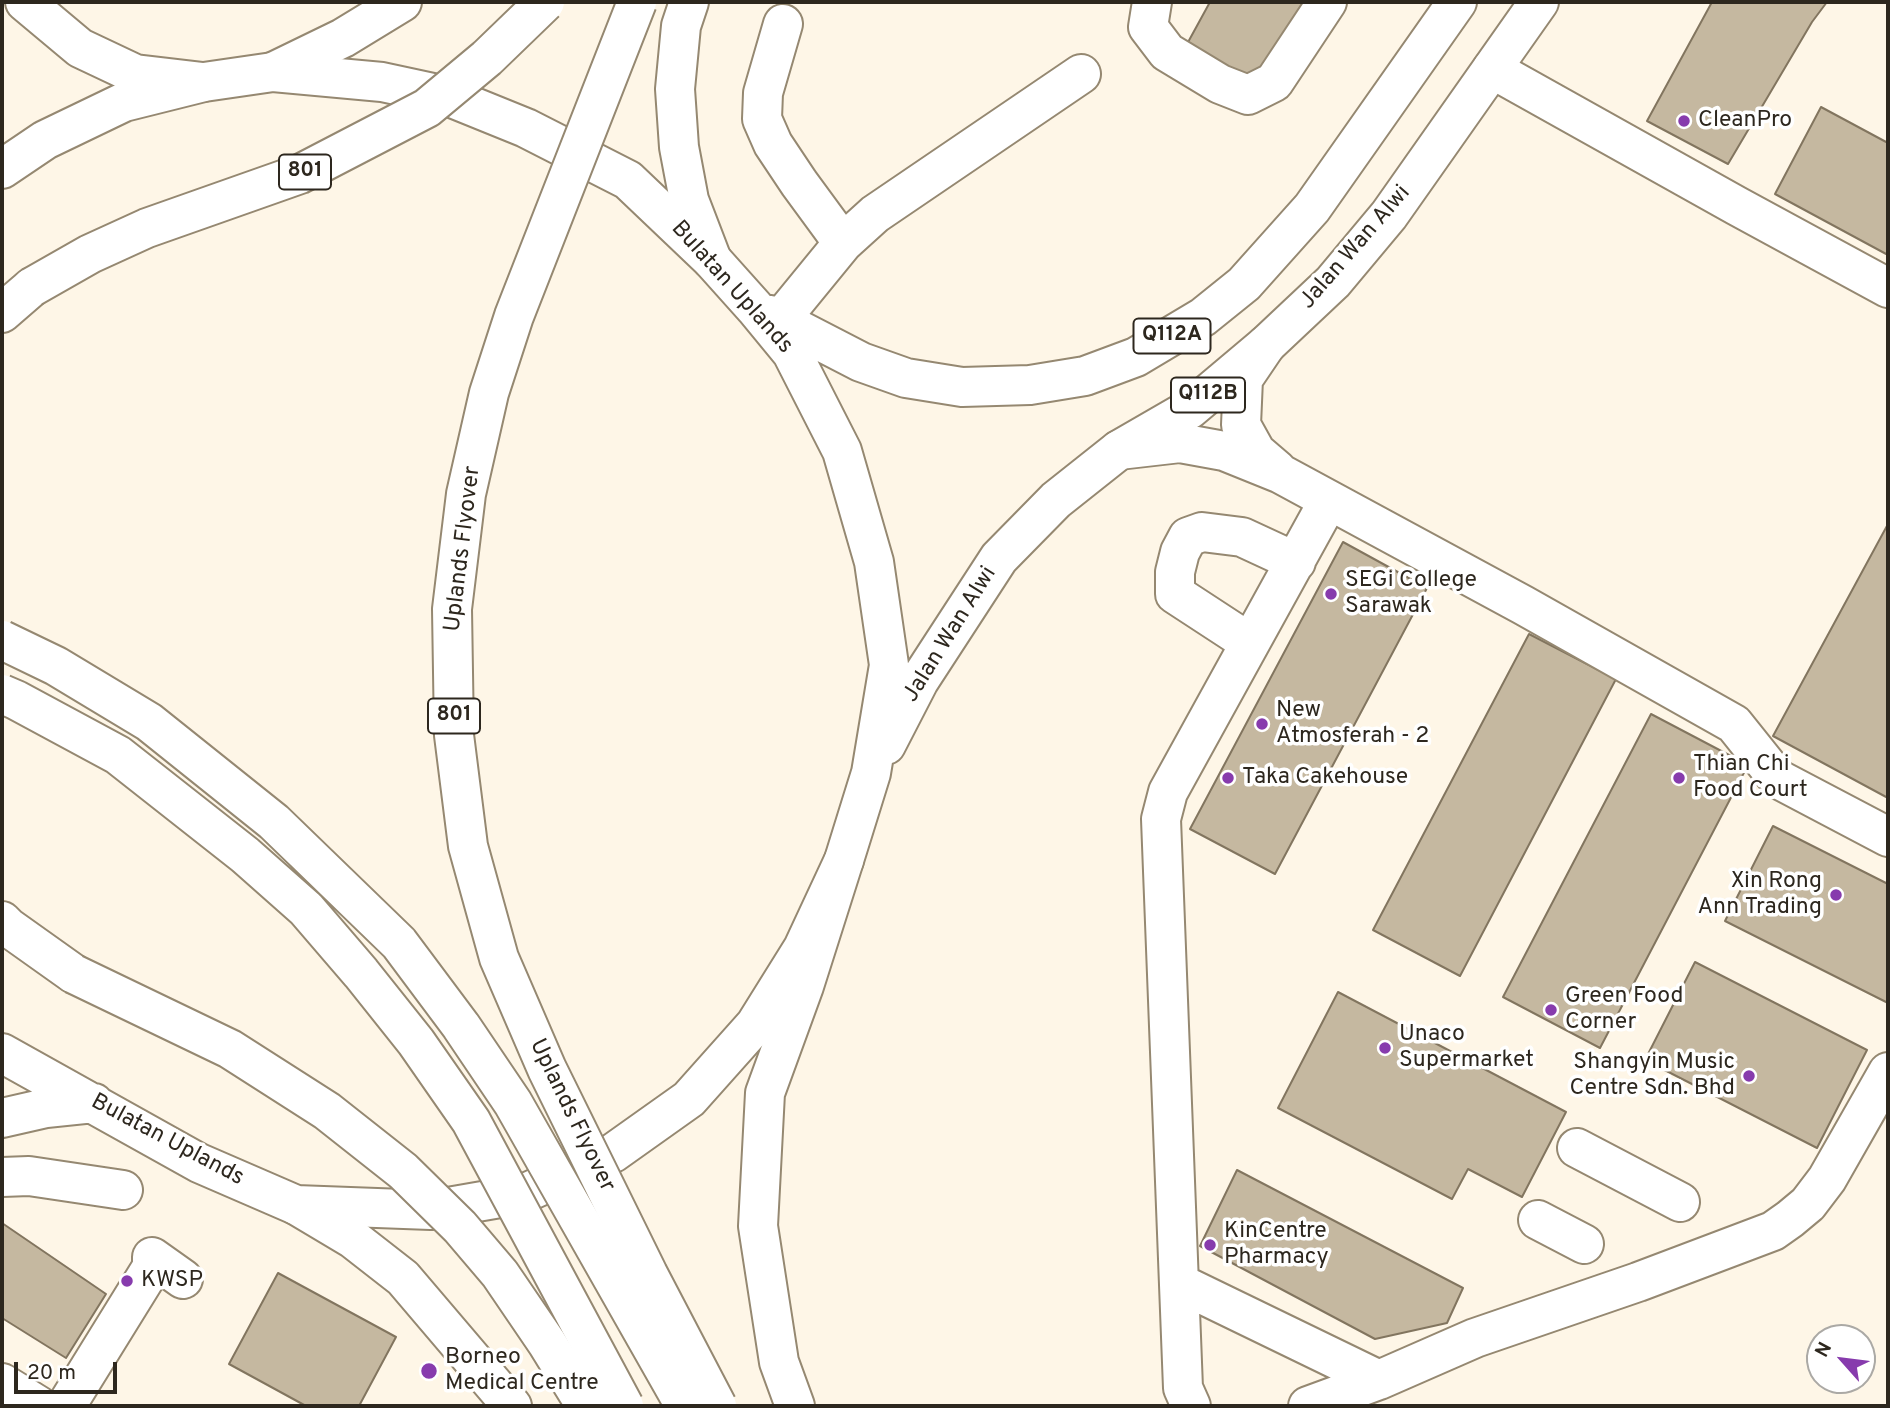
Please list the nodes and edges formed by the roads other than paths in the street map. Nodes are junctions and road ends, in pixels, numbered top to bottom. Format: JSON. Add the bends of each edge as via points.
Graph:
{"nodes":[{"id":1,"x":25,"y":2,"type":"edge"},
{"id":2,"x":402,"y":2,"type":"edge"},
{"id":3,"x":545,"y":2,"type":"edge"},
{"id":4,"x":637,"y":2,"type":"edge"},
{"id":5,"x":689,"y":2,"type":"edge"},
{"id":6,"x":1152,"y":2,"type":"edge"},
{"id":7,"x":1327,"y":2,"type":"edge"},
{"id":8,"x":1457,"y":2,"type":"edge"},
{"id":9,"x":1539,"y":2,"type":"edge"},
{"id":10,"x":783,"y":24,"type":"dead end"},
{"id":11,"x":1492,"y":69,"type":"junction"},
{"id":12,"x":273,"y":72,"type":"junction"},
{"id":13,"x":1081,"y":74,"type":"dead end"},
{"id":14,"x":204,"y":82,"type":"junction"},
{"id":15,"x":2,"y":169,"type":"edge"},
{"id":16,"x":843,"y":243,"type":"junction"},
{"id":17,"x":712,"y":260,"type":"junction"},
{"id":18,"x":1888,"y":288,"type":"edge"},
{"id":19,"x":2,"y":313,"type":"edge"},
{"id":20,"x":767,"y":314,"type":"junction"},
{"id":21,"x":1266,"y":345,"type":"junction"},
{"id":22,"x":1119,"y":450,"type":"junction"},
{"id":23,"x":1281,"y":474,"type":"junction"},
{"id":24,"x":1329,"y":500,"type":"junction"},
{"id":25,"x":1296,"y":562,"type":"junction"},
{"id":26,"x":2,"y":640,"type":"edge"},
{"id":27,"x":1250,"y":643,"type":"junction"},
{"id":28,"x":2,"y":694,"type":"edge"},
{"id":29,"x":871,"y":773,"type":"junction"},
{"id":30,"x":1888,"y":837,"type":"edge"},
{"id":31,"x":844,"y":860,"type":"junction"},
{"id":32,"x":2,"y":920,"type":"edge"},
{"id":33,"x":2,"y":1053,"type":"edge"},
{"id":34,"x":1888,"y":1072,"type":"edge"},
{"id":35,"x":94,"y":1103,"type":"junction"},
{"id":36,"x":2,"y":1118,"type":"edge"},
{"id":37,"x":1577,"y":1148,"type":"dead end"},
{"id":38,"x":2,"y":1177,"type":"edge"},
{"id":39,"x":123,"y":1190,"type":"dead end"},
{"id":40,"x":1680,"y":1202,"type":"dead end"},
{"id":41,"x":296,"y":1205,"type":"junction"},
{"id":42,"x":1538,"y":1220,"type":"dead end"},
{"id":43,"x":1584,"y":1244,"type":"dead end"},
{"id":44,"x":183,"y":1279,"type":"dead end"},
{"id":45,"x":1179,"y":1283,"type":"junction"},
{"id":46,"x":1379,"y":1380,"type":"junction"},
{"id":47,"x":2,"y":1383,"type":"edge"},
{"id":48,"x":39,"y":1406,"type":"edge"},
{"id":49,"x":66,"y":1406,"type":"edge"},
{"id":50,"x":512,"y":1406,"type":"edge"},
{"id":51,"x":586,"y":1406,"type":"edge"},
{"id":52,"x":624,"y":1406,"type":"edge"},
{"id":53,"x":685,"y":1406,"type":"edge"},
{"id":54,"x":717,"y":1406,"type":"edge"},
{"id":55,"x":796,"y":1406,"type":"edge"},
{"id":56,"x":1191,"y":1406,"type":"edge"},
{"id":57,"x":1308,"y":1406,"type":"edge"}],
"edges":[{"from":1,"to":14,"type":"main road","via":[[80,48],[135,74]]},
{"from":2,"to":12,"type":"main road","via":[[343,38]]},
{"from":3,"to":19,"type":"main road","number":"801","bridge":true,"via":[[427,108],[300,174],[147,228],[90,254],[32,287]]},
{"from":4,"to":54,"type":"main road","name":"Uplands Flyover","number":"801","bridge":true,"via":[[514,316],[489,393],[466,494],[452,609],[454,735],[468,846],[499,958],[547,1069]]},
{"from":5,"to":17,"type":"main road","via":[[681,26],[675,89],[679,146],[688,200]]},
{"from":6,"to":7,"type":"main road","via":[[1148,27],[1167,52],[1248,95],[1274,82]]},
{"from":8,"to":20,"type":"main road","number":"Q112A","via":[[1312,208],[1244,284],[1203,317],[1136,357],[1085,376],[1030,385],[962,387],[906,378],[861,362]]},
{"from":9,"to":11,"type":"main road","name":"Jalan Wan Alwi","number":"Q112B"},
{"from":10,"to":16,"type":"main road","via":[[763,93],[762,119],[773,144]]},
{"from":11,"to":18,"type":"main road"},
{"from":11,"to":21,"type":"main road","name":"Jalan Wan Alwi","number":"Q112B","via":[[1390,215],[1333,282]]},
{"from":12,"to":14,"type":"main road","name":"Bulatan Uplands"},
{"from":12,"to":17,"type":"main road","name":"Bulatan Uplands","via":[[382,82],[447,96],[526,128],[628,180]]},
{"from":13,"to":16,"type":"main road","via":[[876,214]]},
{"from":14,"to":15,"type":"main road","name":"Bulatan Uplands","via":[[124,102],[45,140]]},
{"from":16,"to":20,"type":"main road"},
{"from":17,"to":20,"type":"main road","name":"Bulatan Uplands"},
{"from":20,"to":29,"type":"main road","name":"Bulatan Uplands","via":[[842,451],[874,562],[889,664]]},
{"from":21,"to":22,"type":"main road","name":"Jalan Wan Alwi","number":"Q112B","via":[[1190,410]]},
{"from":21,"to":23,"type":"main road","via":[[1243,379],[1241,425],[1256,452]]},
{"from":22,"to":23,"type":"main road","via":[[1180,443],[1224,451]]},
{"from":22,"to":29,"type":"main road","name":"Jalan Wan Alwi","number":"Q112B","via":[[1056,500],[999,558],[919,681]]},
{"from":23,"to":24,"type":"main road"},
{"from":24,"to":25,"type":"main road"},
{"from":24,"to":30,"type":"main road","via":[[1734,724],[1778,779]]},
{"from":25,"to":27,"type":"main road"},
{"from":25,"to":27,"type":"main road","via":[[1242,537],[1202,531],[1188,537],[1175,572],[1175,594]]},
{"from":26,"to":53,"type":"main road","name":"Uplands Flyover","bridge":true,"via":[[56,666],[149,722],[274,822],[399,943],[513,1104]]},
{"from":27,"to":45,"type":"main road","via":[[1168,792],[1161,819]]},
{"from":28,"to":52,"type":"main road","bridge":true,"via":[[118,755],[246,855],[306,909],[416,1042],[471,1121]]},
{"from":29,"to":31,"type":"main road","name":"Bulatan Uplands"},
{"from":31,"to":41,"type":"main road","name":"Bulatan Uplands","via":[[803,948],[755,1024],[689,1099],[613,1153],[523,1195],[431,1210]]},
{"from":31,"to":55,"type":"main road","via":[[765,1093],[758,1226],[779,1362]]},
{"from":32,"to":51,"type":"main road","bridge":true,"via":[[74,974],[230,1049],[327,1111],[403,1171],[500,1274]]},
{"from":33,"to":35,"type":"main road","name":"Bulatan Uplands"},
{"from":34,"to":46,"type":"main road","via":[[1827,1179],[1808,1204],[1773,1231],[1475,1338]]},
{"from":35,"to":36,"type":"main road"},
{"from":35,"to":41,"type":"main road","name":"Bulatan Uplands","via":[[199,1163]]},
{"from":37,"to":40,"type":"main road"},
{"from":38,"to":39,"type":"main road"},
{"from":41,"to":50,"type":"main road","via":[[353,1239],[404,1278]]},
{"from":42,"to":43,"type":"main road"},
{"from":44,"to":49,"type":"main road","via":[[152,1257],[152,1267]]},
{"from":45,"to":46,"type":"main road"},
{"from":45,"to":56,"type":"main road","via":[[1183,1388]]},
{"from":46,"to":57,"type":"main road"},
{"from":47,"to":48,"type":"main road"}]}
